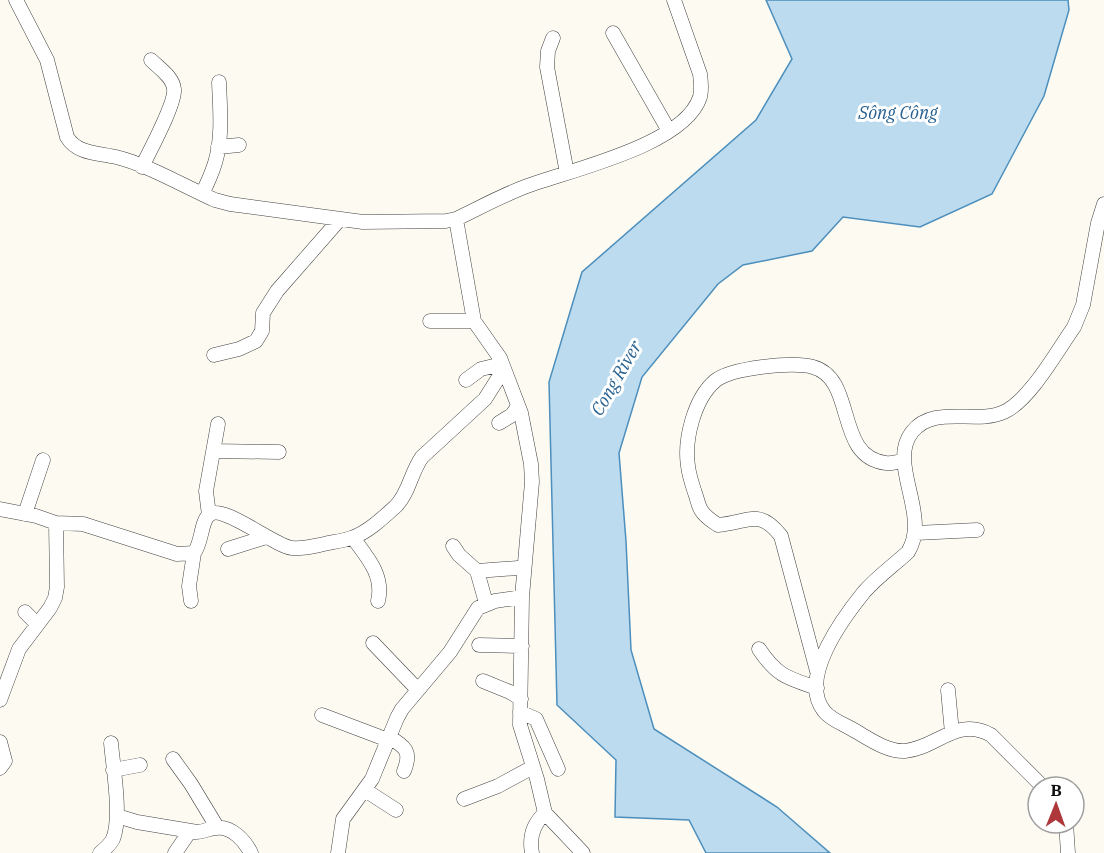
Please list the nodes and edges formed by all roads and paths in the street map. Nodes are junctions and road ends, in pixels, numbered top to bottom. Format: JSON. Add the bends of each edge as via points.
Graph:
{"nodes":[{"id":1,"x":16,"y":0,"type":"edge"},
{"id":2,"x":674,"y":0,"type":"edge"},
{"id":3,"x":614,"y":33,"type":"dead end"},
{"id":4,"x":553,"y":38,"type":"dead end"},
{"id":5,"x":151,"y":60,"type":"dead end"},
{"id":6,"x":219,"y":82,"type":"dead end"},
{"id":7,"x":669,"y":131,"type":"junction"},
{"id":8,"x":238,"y":145,"type":"dead end"},
{"id":9,"x":218,"y":147,"type":"junction"},
{"id":10,"x":142,"y":166,"type":"junction"},
{"id":11,"x":567,"y":173,"type":"junction"},
{"id":12,"x":202,"y":194,"type":"junction"},
{"id":13,"x":1104,"y":204,"type":"edge"},
{"id":14,"x":340,"y":219,"type":"junction"},
{"id":15,"x":456,"y":219,"type":"junction"},
{"id":16,"x":1098,"y":223,"type":"junction"},
{"id":17,"x":1104,"y":242,"type":"edge"},
{"id":18,"x":429,"y":321,"type":"dead end"},
{"id":19,"x":474,"y":321,"type":"junction"},
{"id":20,"x":214,"y":355,"type":"dead end"},
{"id":21,"x":503,"y":366,"type":"junction"},
{"id":22,"x":466,"y":380,"type":"dead end"},
{"id":23,"x":518,"y":406,"type":"junction"},
{"id":24,"x":499,"y":423,"type":"dead end"},
{"id":25,"x":218,"y":424,"type":"dead end"},
{"id":26,"x":214,"y":451,"type":"junction"},
{"id":27,"x":279,"y":452,"type":"dead end"},
{"id":28,"x":43,"y":460,"type":"dead end"},
{"id":29,"x":896,"y":462,"type":"junction"},
{"id":30,"x":0,"y":509,"type":"edge"},
{"id":31,"x":25,"y":514,"type":"junction"},
{"id":32,"x":209,"y":515,"type":"junction"},
{"id":33,"x":56,"y":523,"type":"junction"},
{"id":34,"x":977,"y":530,"type":"dead end"},
{"id":35,"x":916,"y":533,"type":"junction"},
{"id":36,"x":266,"y":537,"type":"junction"},
{"id":37,"x":353,"y":538,"type":"junction"},
{"id":38,"x":453,"y":546,"type":"dead end"},
{"id":39,"x":228,"y":549,"type":"dead end"},
{"id":40,"x":194,"y":553,"type":"junction"},
{"id":41,"x":518,"y":568,"type":"dead end"},
{"id":42,"x":477,"y":571,"type":"junction"},
{"id":43,"x":522,"y":597,"type":"junction"},
{"id":44,"x":190,"y":601,"type":"dead end"},
{"id":45,"x":378,"y":602,"type":"dead end"},
{"id":46,"x":486,"y":603,"type":"junction"},
{"id":47,"x":25,"y":612,"type":"dead end"},
{"id":48,"x":37,"y":624,"type":"junction"},
{"id":49,"x":373,"y":643,"type":"dead end"},
{"id":50,"x":479,"y":645,"type":"dead end"},
{"id":51,"x":522,"y":646,"type":"junction"},
{"id":52,"x":759,"y":649,"type":"dead end"},
{"id":53,"x":818,"y":673,"type":"junction"},
{"id":54,"x":483,"y":681,"type":"dead end"},
{"id":55,"x":817,"y":688,"type":"junction"},
{"id":56,"x":418,"y":690,"type":"junction"},
{"id":57,"x":948,"y":690,"type":"dead end"},
{"id":58,"x":0,"y":700,"type":"edge"},
{"id":59,"x":521,"y":706,"type":"junction"},
{"id":60,"x":322,"y":715,"type":"dead end"},
{"id":61,"x":952,"y":733,"type":"junction"},
{"id":62,"x":388,"y":739,"type":"junction"},
{"id":63,"x":0,"y":742,"type":"edge"},
{"id":64,"x":111,"y":743,"type":"dead end"},
{"id":65,"x":173,"y":759,"type":"dead end"},
{"id":66,"x":140,"y":765,"type":"dead end"},
{"id":67,"x":533,"y":767,"type":"junction"},
{"id":68,"x":0,"y":768,"type":"edge"},
{"id":69,"x":558,"y":769,"type":"dead end"},
{"id":70,"x":113,"y":771,"type":"junction"},
{"id":71,"x":404,"y":771,"type":"dead end"},
{"id":72,"x":1031,"y":775,"type":"edge"},
{"id":73,"x":365,"y":790,"type":"junction"},
{"id":74,"x":464,"y":799,"type":"dead end"},
{"id":75,"x":396,"y":810,"type":"dead end"},
{"id":76,"x":545,"y":813,"type":"junction"},
{"id":77,"x":117,"y":816,"type":"junction"},
{"id":78,"x":217,"y":827,"type":"junction"},
{"id":79,"x":190,"y":831,"type":"junction"},
{"id":80,"x":1067,"y":835,"type":"edge"},
{"id":81,"x":108,"y":850,"type":"edge"},
{"id":82,"x":175,"y":853,"type":"edge"},
{"id":83,"x":251,"y":853,"type":"edge"},
{"id":84,"x":338,"y":853,"type":"edge"},
{"id":85,"x":532,"y":853,"type":"edge"},
{"id":86,"x":583,"y":853,"type":"edge"},
{"id":87,"x":1068,"y":853,"type":"edge"}],
"edges":[{"from":1,"to":10,"type":"street","via":[[47,60],[72,146]]},
{"from":2,"to":7,"type":"street","via":[[701,85],[693,110]]},
{"from":3,"to":7,"type":"street"},
{"from":4,"to":11,"type":"street","via":[[547,67]]},
{"from":5,"to":10,"type":"street","via":[[171,80],[174,89]]},
{"from":6,"to":9,"type":"street"},
{"from":7,"to":11,"type":"street","via":[[624,153]]},
{"from":8,"to":9,"type":"street"},
{"from":9,"to":12,"type":"street"},
{"from":10,"to":12,"type":"street"},
{"from":11,"to":15,"type":"street","via":[[514,191]]},
{"from":12,"to":14,"type":"street","via":[[230,204]]},
{"from":13,"to":16,"type":"street"},
{"from":14,"to":15,"type":"street","via":[[379,223]]},
{"from":14,"to":20,"type":"street","via":[[277,291],[263,313],[262,331],[256,341]]},
{"from":15,"to":19,"type":"street"},
{"from":16,"to":17,"type":"street"},
{"from":16,"to":29,"type":"street","via":[[1080,316],[1023,398],[1002,413],[944,417],[919,424]]},
{"from":18,"to":19,"type":"street"},
{"from":19,"to":21,"type":"street"},
{"from":21,"to":22,"type":"street","via":[[481,369]]},
{"from":21,"to":23,"type":"street"},
{"from":21,"to":37,"type":"street","via":[[485,399],[422,458],[398,504]]},
{"from":23,"to":24,"type":"street"},
{"from":23,"to":43,"type":"street","via":[[532,473]]},
{"from":25,"to":26,"type":"street"},
{"from":26,"to":27,"type":"street"},
{"from":26,"to":32,"type":"street","via":[[206,491]]},
{"from":28,"to":31,"type":"street"},
{"from":29,"to":35,"type":"street"},
{"from":29,"to":53,"type":"street","via":[[866,455],[854,441],[837,386],[816,367],[734,371],[715,381],[691,422],[688,466],[700,510],[718,525],[756,519],[771,524],[781,536]]},
{"from":30,"to":31,"type":"street"},
{"from":31,"to":33,"type":"street"},
{"from":32,"to":36,"type":"street","via":[[227,515]]},
{"from":32,"to":40,"type":"street"},
{"from":33,"to":40,"type":"street","via":[[83,524],[177,554]]},
{"from":33,"to":48,"type":"street","via":[[55,598]]},
{"from":34,"to":35,"type":"street"},
{"from":35,"to":53,"type":"street","via":[[908,552],[858,601],[828,644]]},
{"from":36,"to":37,"type":"street","via":[[292,548]]},
{"from":36,"to":39,"type":"street"},
{"from":37,"to":45,"type":"street","via":[[378,577]]},
{"from":38,"to":42,"type":"street"},
{"from":40,"to":44,"type":"street"},
{"from":41,"to":42,"type":"street"},
{"from":42,"to":46,"type":"street"},
{"from":43,"to":46,"type":"street"},
{"from":43,"to":51,"type":"street"},
{"from":46,"to":56,"type":"street","via":[[472,615],[455,645]]},
{"from":47,"to":48,"type":"street"},
{"from":48,"to":58,"type":"street","via":[[19,649]]},
{"from":49,"to":56,"type":"street"},
{"from":50,"to":51,"type":"street"},
{"from":51,"to":59,"type":"street"},
{"from":52,"to":55,"type":"street","via":[[770,665],[787,678]]},
{"from":53,"to":55,"type":"street"},
{"from":54,"to":59,"type":"street","via":[[510,692]]},
{"from":55,"to":61,"type":"street","via":[[818,700],[832,718],[886,748],[916,748]]},
{"from":56,"to":62,"type":"street","via":[[397,718]]},
{"from":57,"to":61,"type":"street"},
{"from":59,"to":67,"type":"street","via":[[521,731]]},
{"from":59,"to":69,"type":"street","via":[[536,719]]},
{"from":60,"to":62,"type":"street"},
{"from":61,"to":72,"type":"street","via":[[982,730]]},
{"from":62,"to":71,"type":"street","via":[[405,746],[408,762]]},
{"from":62,"to":73,"type":"street"},
{"from":63,"to":68,"type":"street","via":[[4,761]]},
{"from":64,"to":70,"type":"street"},
{"from":65,"to":78,"type":"street"},
{"from":66,"to":70,"type":"street"},
{"from":67,"to":74,"type":"street"},
{"from":67,"to":76,"type":"street"},
{"from":70,"to":77,"type":"street"},
{"from":73,"to":75,"type":"street"},
{"from":73,"to":84,"type":"street","via":[[343,819]]},
{"from":76,"to":85,"type":"street","via":[[535,822]]},
{"from":76,"to":86,"type":"street"},
{"from":77,"to":79,"type":"street"},
{"from":77,"to":81,"type":"street"},
{"from":78,"to":79,"type":"street","via":[[204,832]]},
{"from":78,"to":83,"type":"street","via":[[236,834]]},
{"from":79,"to":82,"type":"street"},
{"from":80,"to":87,"type":"street"}]}
